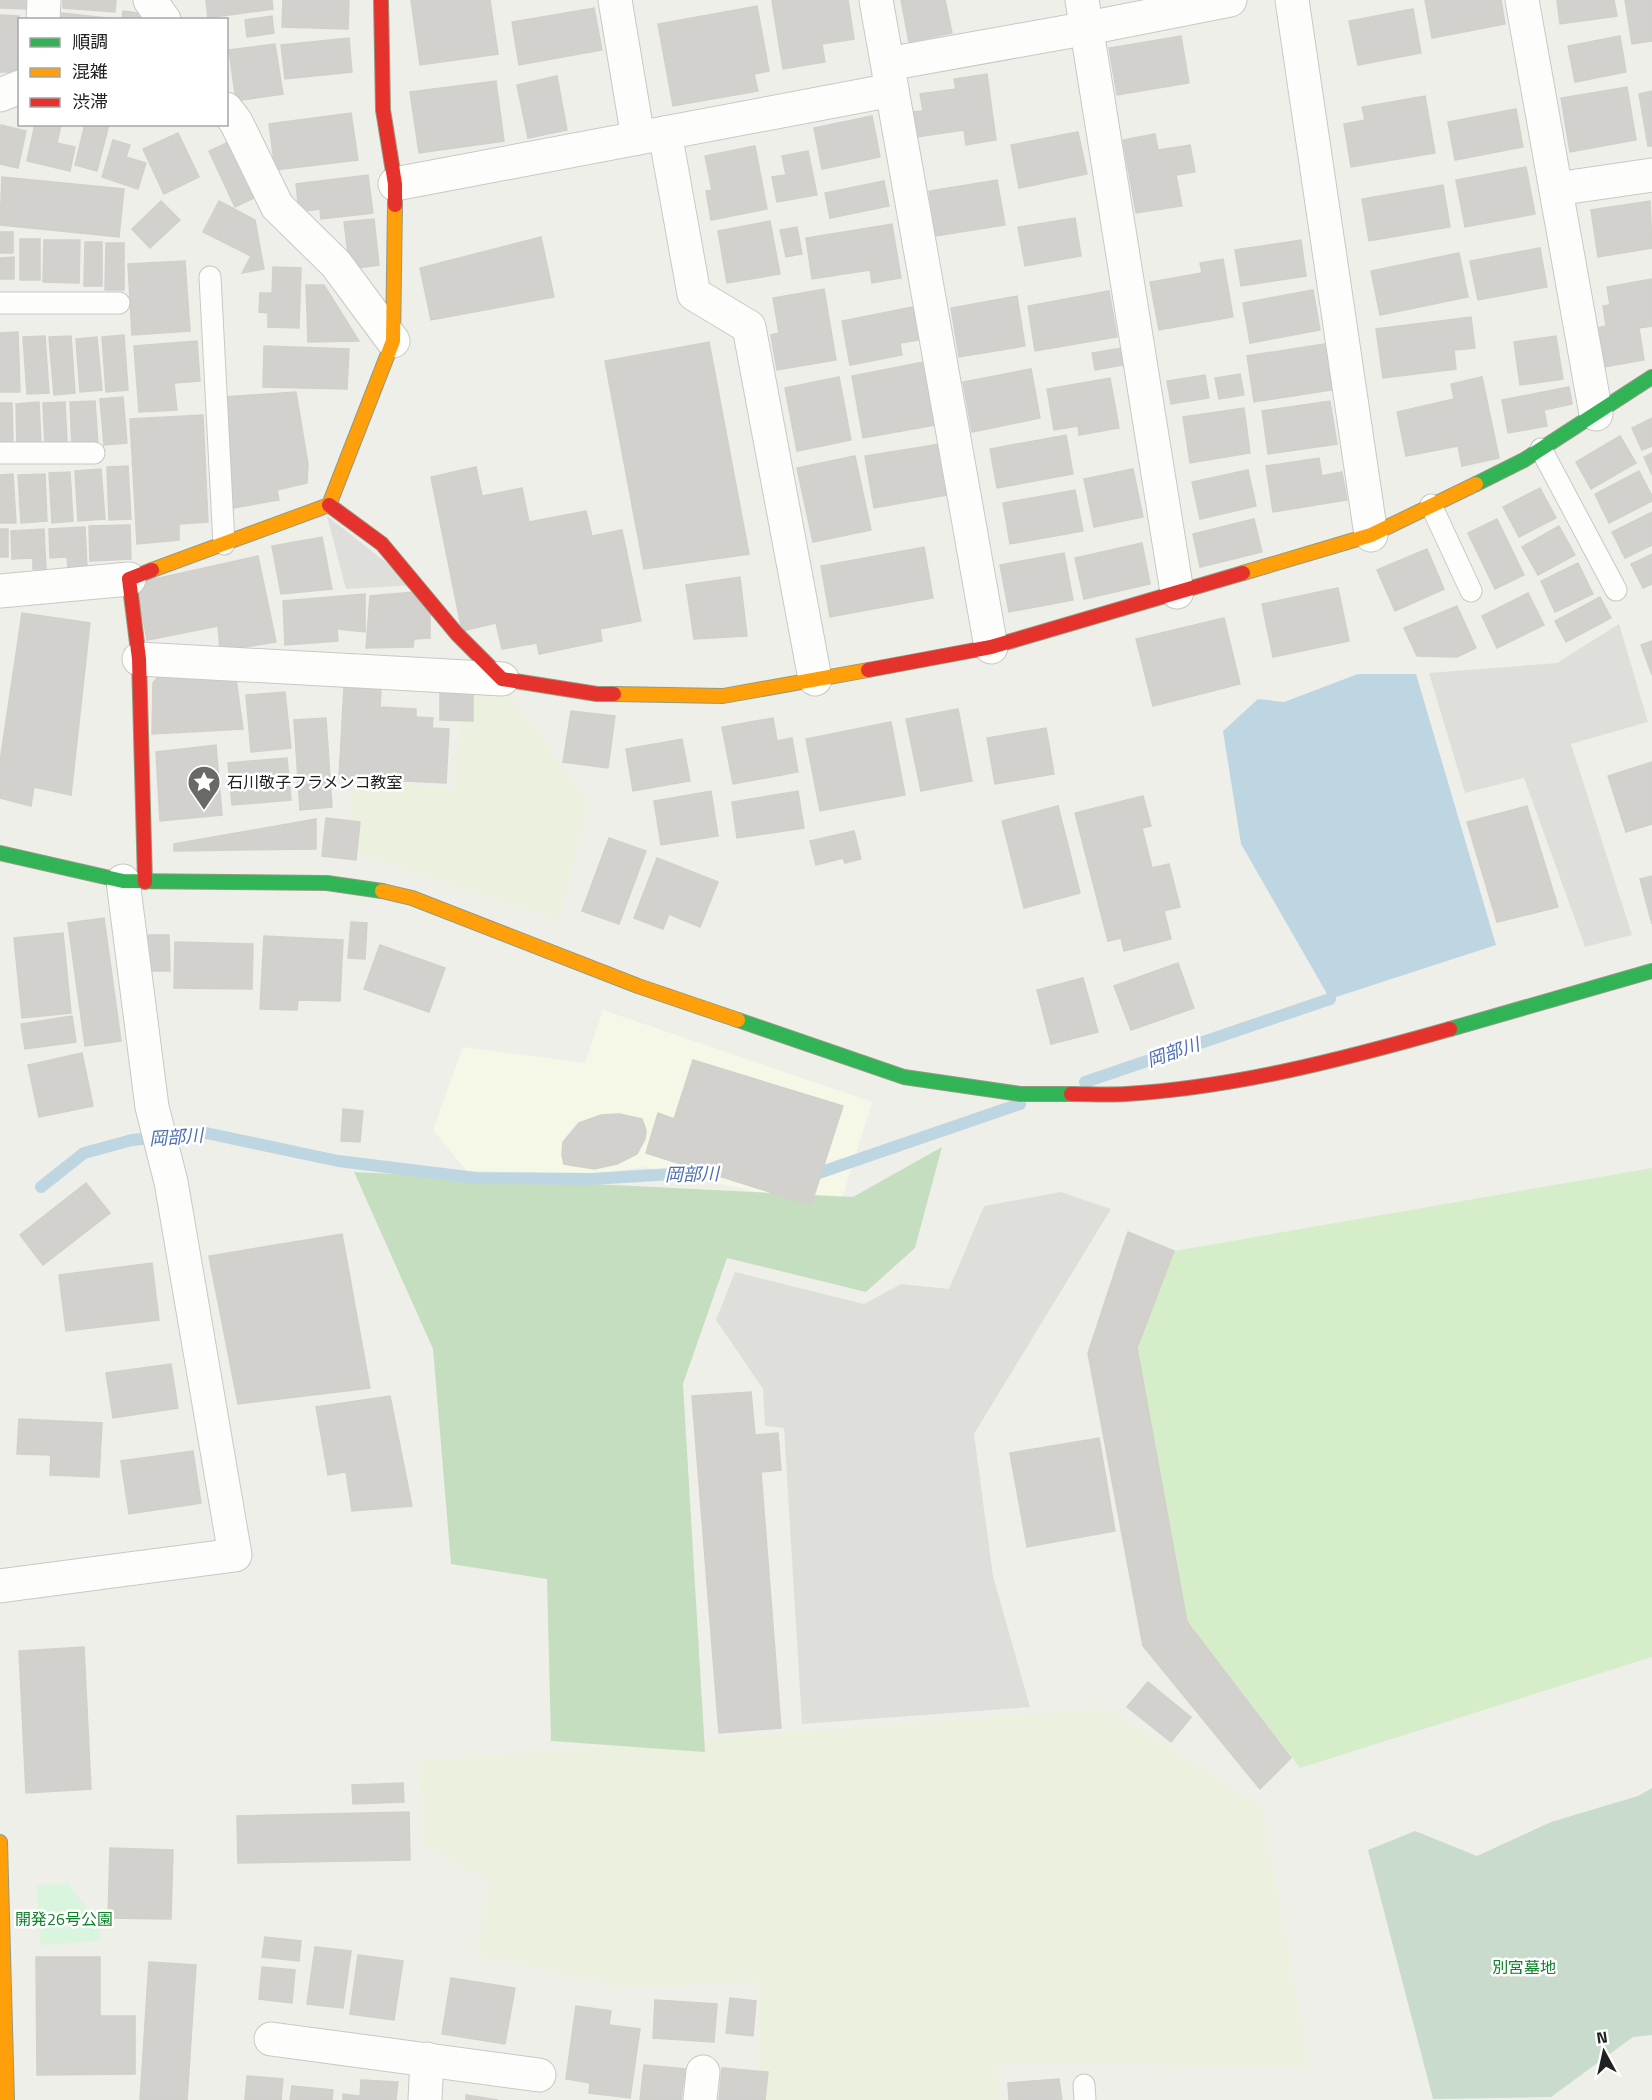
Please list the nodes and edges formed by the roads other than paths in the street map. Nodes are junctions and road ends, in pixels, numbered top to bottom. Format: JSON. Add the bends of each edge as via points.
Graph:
{"nodes":[{"id":1,"x":44,"y":0,"type":"edge"},
{"id":2,"x":150,"y":0,"type":"edge"},
{"id":3,"x":381,"y":0,"type":"edge"},
{"id":4,"x":615,"y":0,"type":"edge"},
{"id":5,"x":876,"y":0,"type":"edge"},
{"id":6,"x":1230,"y":0,"type":"edge"},
{"id":7,"x":1292,"y":0,"type":"edge"},
{"id":8,"x":1522,"y":0,"type":"edge"},
{"id":9,"x":1085,"y":14,"type":"edge"},
{"id":10,"x":43,"y":18,"type":"edge"},
{"id":11,"x":163,"y":18,"type":"edge"},
{"id":12,"x":890,"y":77,"type":"junction"},
{"id":13,"x":18,"y":88,"type":"edge"},
{"id":14,"x":0,"y":95,"type":"edge"},
{"id":15,"x":230,"y":117,"type":"edge"},
{"id":16,"x":651,"y":135,"type":"junction"},
{"id":17,"x":1652,"y":175,"type":"edge"},
{"id":18,"x":395,"y":184,"type":"junction"},
{"id":19,"x":1556,"y":189,"type":"junction"},
{"id":20,"x":210,"y":277,"type":"dead end"},
{"id":21,"x":0,"y":303,"type":"edge"},
{"id":22,"x":119,"y":303,"type":"dead end"},
{"id":23,"x":393,"y":341,"type":"junction"},
{"id":24,"x":1652,"y":377,"type":"edge"},
{"id":25,"x":1596,"y":414,"type":"junction"},
{"id":26,"x":1541,"y":449,"type":"junction"},
{"id":27,"x":0,"y":453,"type":"edge"},
{"id":28,"x":94,"y":453,"type":"dead end"},
{"id":29,"x":329,"y":505,"type":"junction"},
{"id":30,"x":1431,"y":505,"type":"junction"},
{"id":31,"x":1371,"y":535,"type":"junction"},
{"id":32,"x":224,"y":544,"type":"junction"},
{"id":33,"x":129,"y":579,"type":"junction"},
{"id":34,"x":1616,"y":590,"type":"dead end"},
{"id":35,"x":0,"y":591,"type":"edge"},
{"id":36,"x":1471,"y":591,"type":"dead end"},
{"id":37,"x":1177,"y":592,"type":"junction"},
{"id":38,"x":991,"y":647,"type":"junction"},
{"id":39,"x":139,"y":659,"type":"junction"},
{"id":40,"x":502,"y":679,"type":"junction"},
{"id":41,"x":815,"y":680,"type":"junction"},
{"id":42,"x":0,"y":853,"type":"edge"},
{"id":43,"x":134,"y":882,"type":"junction"},
{"id":44,"x":1652,"y":970,"type":"edge"},
{"id":45,"x":0,"y":1586,"type":"edge"},
{"id":46,"x":0,"y":1842,"type":"edge"},
{"id":47,"x":271,"y":2039,"type":"dead end"},
{"id":48,"x":427,"y":2059,"type":"junction"},
{"id":49,"x":539,"y":2074,"type":"dead end"},
{"id":50,"x":7,"y":2100,"type":"edge"},
{"id":51,"x":424,"y":2100,"type":"edge"}],
"edges":[{"from":1,"to":10,"type":"street"},
{"from":2,"to":11,"type":"street"},
{"from":3,"to":18,"type":"street","via":[[383,110]]},
{"from":4,"to":16,"type":"street"},
{"from":5,"to":12,"type":"street"},
{"from":6,"to":9,"type":"street"},
{"from":7,"to":31,"type":"street"},
{"from":8,"to":19,"type":"street"},
{"from":9,"to":12,"type":"street"},
{"from":9,"to":37,"type":"street"},
{"from":12,"to":16,"type":"street"},
{"from":12,"to":38,"type":"street"},
{"from":13,"to":14,"type":"street"},
{"from":15,"to":23,"type":"street","via":[[277,206],[336,264]]},
{"from":16,"to":18,"type":"street"},
{"from":16,"to":41,"type":"street","via":[[694,294],[749,327]]},
{"from":17,"to":19,"type":"street"},
{"from":18,"to":23,"type":"street"},
{"from":19,"to":25,"type":"street"},
{"from":20,"to":32,"type":"lane"},
{"from":21,"to":22,"type":"lane"},
{"from":23,"to":29,"type":"street"},
{"from":24,"to":25,"type":"street"},
{"from":25,"to":26,"type":"street"},
{"from":26,"to":30,"type":"street"},
{"from":26,"to":34,"type":"lane"},
{"from":27,"to":28,"type":"lane"},
{"from":29,"to":32,"type":"street"},
{"from":29,"to":40,"type":"street","via":[[382,544],[457,634]]},
{"from":30,"to":31,"type":"street"},
{"from":30,"to":36,"type":"lane"},
{"from":31,"to":37,"type":"street"},
{"from":32,"to":33,"type":"street"},
{"from":33,"to":35,"type":"street"},
{"from":33,"to":39,"type":"street"},
{"from":37,"to":38,"type":"street"},
{"from":38,"to":41,"type":"street"},
{"from":39,"to":40,"type":"street"},
{"from":39,"to":43,"type":"street"},
{"from":40,"to":41,"type":"street","via":[[597,694],[723,696]]},
{"from":42,"to":43,"type":"street"},
{"from":43,"to":44,"type":"street","via":[[327,883],[371,888],[412,898],[638,986],[904,1077],[1020,1094],[1126,1094],[1230,1082],[1350,1057]]},
{"from":43,"to":45,"type":"street","via":[[152,1107],[171,1182],[235,1555]]},
{"from":46,"to":50,"type":"street"},
{"from":47,"to":48,"type":"street"},
{"from":48,"to":49,"type":"street"},
{"from":48,"to":51,"type":"street"}]}
